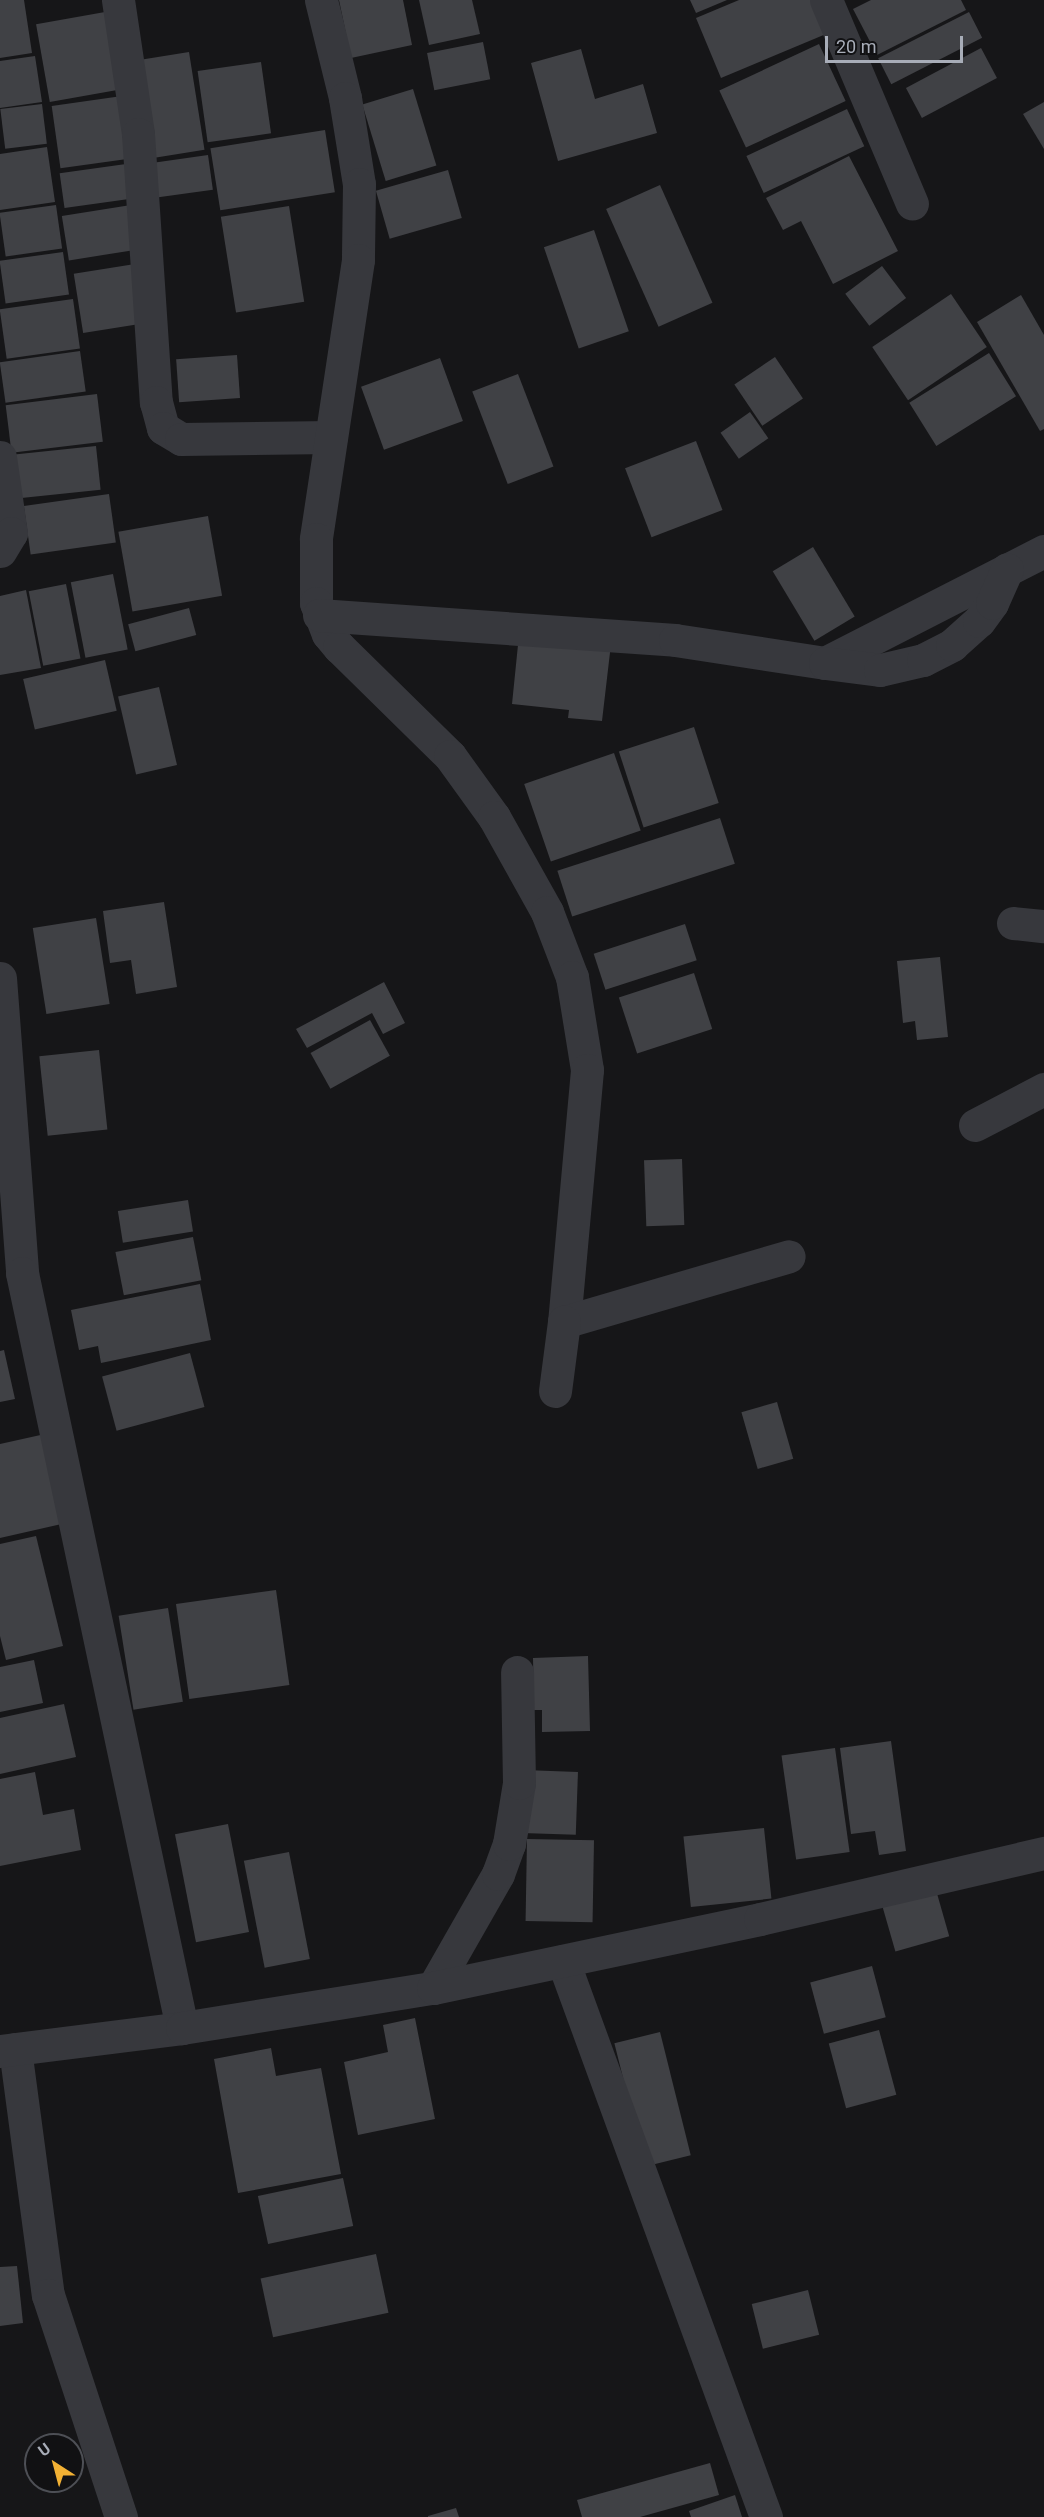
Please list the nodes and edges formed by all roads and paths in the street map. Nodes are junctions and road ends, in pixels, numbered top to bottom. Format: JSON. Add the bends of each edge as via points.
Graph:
{"nodes":[{"id":1,"x":118,"y":0,"type":"edge"},
{"id":2,"x":321,"y":0,"type":"edge"},
{"id":3,"x":826,"y":0,"type":"edge"},
{"id":4,"x":912,"y":204,"type":"dead end"},
{"id":5,"x":331,"y":437,"type":"junction"},
{"id":6,"x":0,"y":457,"type":"edge"},
{"id":7,"x":0,"y":551,"type":"edge"},
{"id":8,"x":1044,"y":551,"type":"edge"},
{"id":9,"x":1007,"y":570,"type":"junction"},
{"id":10,"x":319,"y":615,"type":"junction"},
{"id":11,"x":825,"y":663,"type":"junction"},
{"id":12,"x":0,"y":978,"type":"edge"},
{"id":13,"x":1044,"y":1089,"type":"edge"},
{"id":14,"x":975,"y":1125,"type":"dead end"},
{"id":15,"x":789,"y":1256,"type":"dead end"},
{"id":16,"x":564,"y":1322,"type":"junction"},
{"id":17,"x":555,"y":1391,"type":"dead end"},
{"id":18,"x":517,"y":1672,"type":"dead end"},
{"id":19,"x":1044,"y":1853,"type":"edge"},
{"id":20,"x":563,"y":1961,"type":"junction"},
{"id":21,"x":433,"y":1988,"type":"junction"},
{"id":22,"x":182,"y":2028,"type":"junction"},
{"id":23,"x":8,"y":2050,"type":"edge"},
{"id":24,"x":121,"y":2517,"type":"edge"},
{"id":25,"x":766,"y":2517,"type":"edge"}],
"edges":[{"from":1,"to":5,"type":"street","via":[[138,134],[156,402],[163,428],[181,439]]},
{"from":2,"to":5,"type":"street","via":[[345,98],[359,184],[358,260]]},
{"from":3,"to":4,"type":"street"},
{"from":5,"to":10,"type":"street","via":[[316,539]]},
{"from":6,"to":7,"type":"street","via":[[11,533]]},
{"from":8,"to":9,"type":"street"},
{"from":9,"to":11,"type":"street"},
{"from":9,"to":11,"type":"street","via":[[979,621],[952,645],[923,660],[880,670]]},
{"from":10,"to":11,"type":"street","via":[[675,640]]},
{"from":10,"to":16,"type":"street","via":[[339,647],[450,756],[495,817],[547,912],[572,977],[587,1070]]},
{"from":12,"to":22,"type":"street","via":[[22,1273]]},
{"from":13,"to":14,"type":"street"},
{"from":15,"to":16,"type":"street"},
{"from":16,"to":17,"type":"street"},
{"from":18,"to":21,"type":"street","via":[[519,1783],[509,1844],[498,1874]]},
{"from":19,"to":20,"type":"street"},
{"from":20,"to":21,"type":"street"},
{"from":20,"to":25,"type":"street"},
{"from":21,"to":22,"type":"street"},
{"from":22,"to":23,"type":"street"},
{"from":23,"to":24,"type":"street","via":[[48,2295]]}]}
